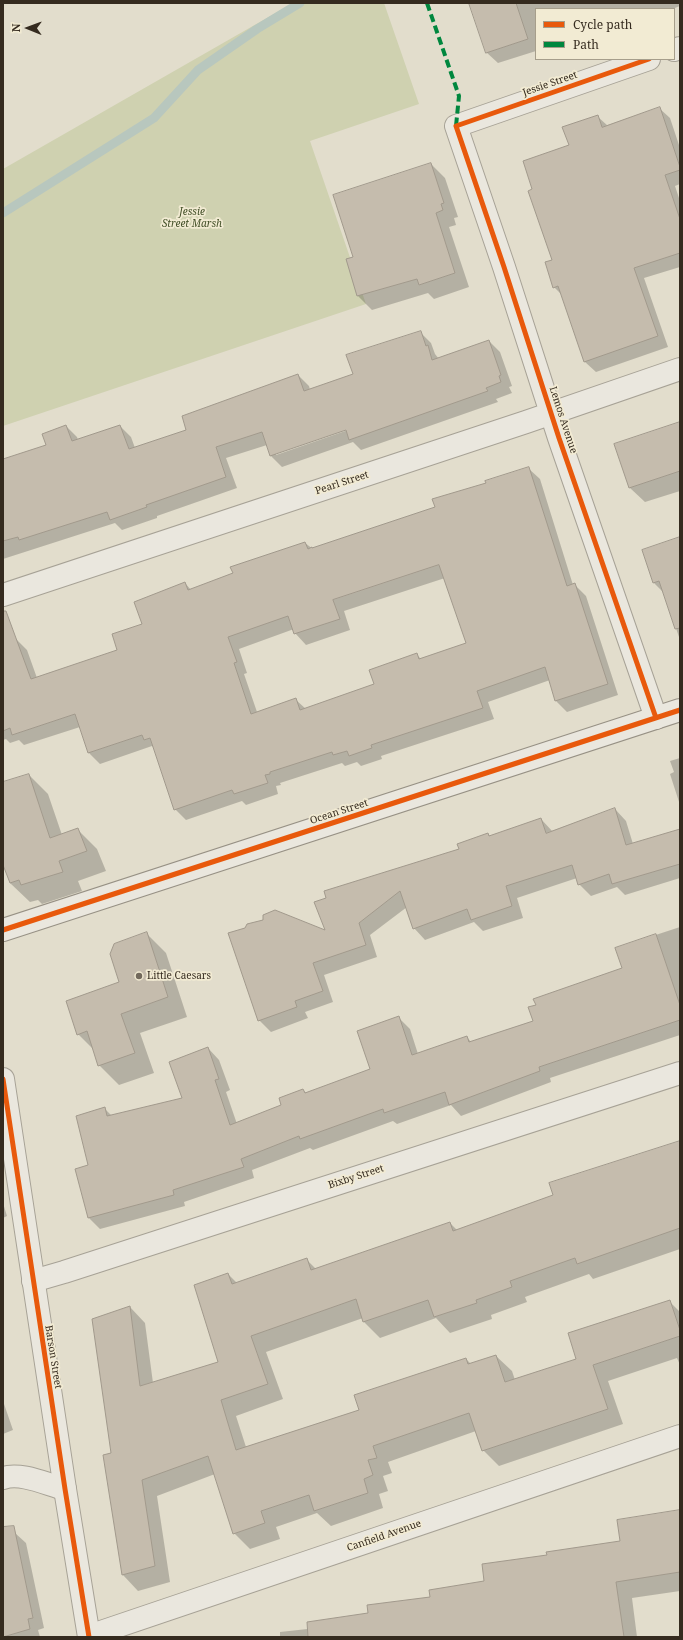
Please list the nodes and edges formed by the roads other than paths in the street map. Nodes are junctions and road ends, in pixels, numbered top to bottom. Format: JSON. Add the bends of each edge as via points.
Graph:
{"nodes":[{"id":1,"x":646,"y":60,"type":"edge"},
{"id":2,"x":456,"y":126,"type":"joint"},
{"id":3,"x":680,"y":369,"type":"edge"},
{"id":4,"x":551,"y":413,"type":"junction"},
{"id":5,"x":3,"y":595,"type":"edge"},
{"id":6,"x":680,"y":710,"type":"edge"},
{"id":7,"x":656,"y":718,"type":"junction"},
{"id":8,"x":3,"y":930,"type":"edge"},
{"id":9,"x":680,"y":1073,"type":"edge"},
{"id":10,"x":3,"y":1080,"type":"edge"},
{"id":11,"x":33,"y":1281,"type":"junction"},
{"id":12,"x":680,"y":1436,"type":"edge"},
{"id":13,"x":7,"y":1477,"type":"edge"},
{"id":14,"x":64,"y":1489,"type":"junction"},
{"id":15,"x":89,"y":1636,"type":"edge"}],
"edges":[{"from":1,"to":2,"type":"street","name":"Jessie Street"},
{"from":2,"to":4,"type":"street","name":"Lemos Avenue"},
{"from":3,"to":4,"type":"street","name":"Pearl Street"},
{"from":4,"to":5,"type":"street","name":"Pearl Street"},
{"from":4,"to":7,"type":"street","name":"Lemos Avenue"},
{"from":6,"to":7,"type":"street","name":"Ocean Street"},
{"from":7,"to":8,"type":"street","name":"Ocean Street"},
{"from":9,"to":11,"type":"street","name":"Bixby Street"},
{"from":10,"to":11,"type":"street","name":"Barson Street"},
{"from":11,"to":14,"type":"street","name":"Barson Street"},
{"from":12,"to":15,"type":"street","name":"Canfield Avenue"},
{"from":13,"to":14,"type":"street"},
{"from":14,"to":15,"type":"street","name":"Barson Street"}]}
